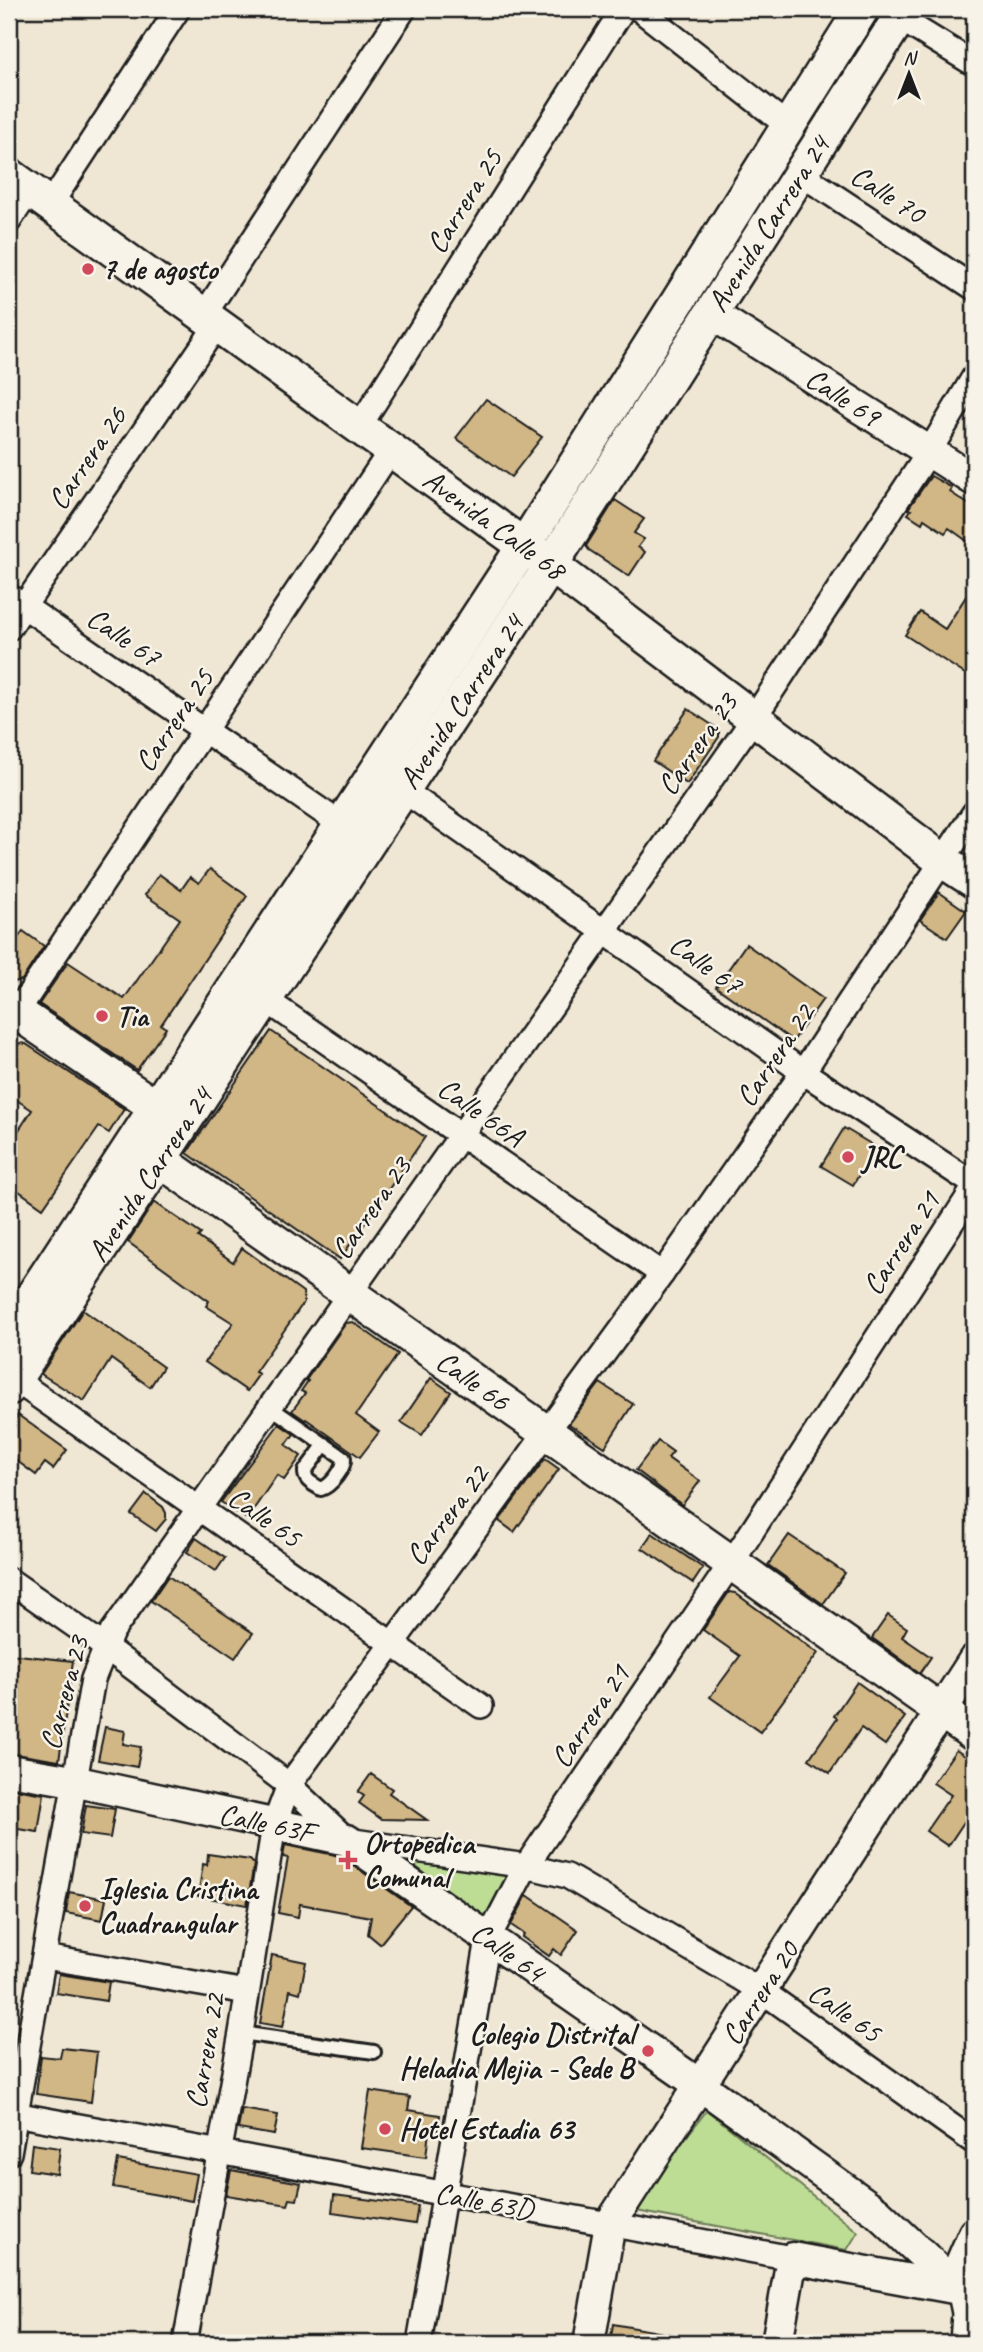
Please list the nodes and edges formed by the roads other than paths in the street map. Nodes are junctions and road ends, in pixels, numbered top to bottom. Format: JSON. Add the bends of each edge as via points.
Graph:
{"nodes":[{"id":1,"x":178,"y":9,"type":"edge"},
{"id":2,"x":404,"y":9,"type":"edge"},
{"id":3,"x":623,"y":9,"type":"edge"},
{"id":4,"x":639,"y":9,"type":"edge"},
{"id":5,"x":862,"y":9,"type":"edge"},
{"id":6,"x":902,"y":13,"type":"edge"},
{"id":7,"x":974,"y":64,"type":"edge"},
{"id":8,"x":788,"y":125,"type":"junction"},
{"id":9,"x":801,"y":174,"type":"junction"},
{"id":10,"x":30,"y":190,"type":"edge"},
{"id":11,"x":9,"y":221,"type":"edge"},
{"id":12,"x":974,"y":288,"type":"edge"},
{"id":13,"x":712,"y":314,"type":"junction"},
{"id":14,"x":210,"y":320,"type":"junction"},
{"id":15,"x":974,"y":377,"type":"edge"},
{"id":16,"x":359,"y":427,"type":"junction"},
{"id":17,"x":391,"y":450,"type":"junction"},
{"id":18,"x":929,"y":453,"type":"junction"},
{"id":19,"x":974,"y":480,"type":"edge"},
{"id":20,"x":524,"y":546,"type":"junction"},
{"id":21,"x":551,"y":565,"type":"junction"},
{"id":22,"x":16,"y":601,"type":"edge"},
{"id":23,"x":9,"y":628,"type":"edge"},
{"id":24,"x":754,"y":718,"type":"junction"},
{"id":25,"x":205,"y":731,"type":"junction"},
{"id":26,"x":403,"y":790,"type":"junction"},
{"id":27,"x":974,"y":813,"type":"edge"},
{"id":28,"x":342,"y":825,"type":"junction"},
{"id":29,"x":943,"y":861,"type":"junction"},
{"id":30,"x":974,"y":881,"type":"edge"},
{"id":31,"x":605,"y":930,"type":"junction"},
{"id":32,"x":265,"y":1000,"type":"junction"},
{"id":33,"x":11,"y":1014,"type":"edge"},
{"id":34,"x":803,"y":1072,"type":"junction"},
{"id":35,"x":170,"y":1116,"type":"junction"},
{"id":36,"x":460,"y":1136,"type":"junction"},
{"id":37,"x":160,"y":1160,"type":"junction"},
{"id":38,"x":974,"y":1186,"type":"edge"},
{"id":39,"x":662,"y":1274,"type":"junction"},
{"id":40,"x":350,"y":1294,"type":"junction"},
{"id":41,"x":9,"y":1332,"type":"edge"},
{"id":42,"x":12,"y":1384,"type":"edge"},
{"id":43,"x":270,"y":1407,"type":"junction"},
{"id":44,"x":547,"y":1433,"type":"junction"},
{"id":45,"x":325,"y":1444,"type":"dead end"},
{"id":46,"x":198,"y":1509,"type":"junction"},
{"id":47,"x":731,"y":1563,"type":"junction"},
{"id":48,"x":9,"y":1580,"type":"edge"},
{"id":49,"x":391,"y":1643,"type":"junction"},
{"id":50,"x":104,"y":1646,"type":"junction"},
{"id":51,"x":974,"y":1660,"type":"edge"},
{"id":52,"x":481,"y":1706,"type":"dead end"},
{"id":53,"x":942,"y":1711,"type":"junction"},
{"id":54,"x":974,"y":1734,"type":"edge"},
{"id":55,"x":9,"y":1770,"type":"edge"},
{"id":56,"x":73,"y":1782,"type":"junction"},
{"id":57,"x":289,"y":1784,"type":"junction"},
{"id":58,"x":274,"y":1825,"type":"junction"},
{"id":59,"x":347,"y":1840,"type":"junction"},
{"id":60,"x":526,"y":1866,"type":"junction"},
{"id":61,"x":488,"y":1939,"type":"junction"},
{"id":62,"x":45,"y":1957,"type":"junction"},
{"id":63,"x":762,"y":1991,"type":"junction"},
{"id":64,"x":247,"y":1992,"type":"junction"},
{"id":65,"x":240,"y":2033,"type":"junction"},
{"id":66,"x":374,"y":2052,"type":"dead end"},
{"id":67,"x":700,"y":2085,"type":"junction"},
{"id":68,"x":12,"y":2113,"type":"edge"},
{"id":69,"x":974,"y":2142,"type":"edge"},
{"id":70,"x":219,"y":2152,"type":"junction"},
{"id":71,"x":9,"y":2153,"type":"edge"},
{"id":72,"x":445,"y":2194,"type":"junction"},
{"id":73,"x":610,"y":2224,"type":"junction"},
{"id":74,"x":974,"y":2233,"type":"edge"},
{"id":75,"x":792,"y":2258,"type":"junction"},
{"id":76,"x":967,"y":2294,"type":"edge"},
{"id":77,"x":185,"y":2343,"type":"edge"},
{"id":78,"x":419,"y":2343,"type":"edge"},
{"id":79,"x":589,"y":2343,"type":"edge"},
{"id":80,"x":777,"y":2343,"type":"edge"},
{"id":81,"x":962,"y":2343,"type":"edge"}],
"edges":[{"from":1,"to":10,"type":"street"},
{"from":2,"to":14,"type":"street","name":"Carrera 26"},
{"from":3,"to":16,"type":"street","name":"Carrera 25"},
{"from":4,"to":8,"type":"street"},
{"from":5,"to":8,"type":"main road","name":"Avenida Carrera 24"},
{"from":6,"to":7,"type":"street"},
{"from":6,"to":9,"type":"main road","name":"Avenida Carrera 24"},
{"from":8,"to":20,"type":"main road","name":"Avenida Carrera 24"},
{"from":9,"to":12,"type":"street","name":"Calle 70"},
{"from":9,"to":13,"type":"main road","name":"Avenida Carrera 24"},
{"from":10,"to":11,"type":"street"},
{"from":10,"to":14,"type":"main road","name":"Avenida Calle 68"},
{"from":13,"to":18,"type":"street","name":"Calle 69"},
{"from":13,"to":21,"type":"main road","name":"Avenida Carrera 24"},
{"from":14,"to":16,"type":"main road","name":"Avenida Calle 68"},
{"from":14,"to":22,"type":"street","name":"Carrera 26"},
{"from":15,"to":18,"type":"street","name":"Carrera 23"},
{"from":16,"to":17,"type":"main road","name":"Avenida Calle 68"},
{"from":17,"to":20,"type":"main road","name":"Avenida Calle 68"},
{"from":17,"to":25,"type":"street","name":"Carrera 25"},
{"from":18,"to":19,"type":"street","name":"Calle 69"},
{"from":18,"to":24,"type":"street","name":"Carrera 23"},
{"from":20,"to":21,"type":"main road","name":"Avenida Calle 68"},
{"from":20,"to":28,"type":"main road","name":"Avenida Carrera 24"},
{"from":21,"to":24,"type":"main road","name":"Avenida Calle 68"},
{"from":21,"to":26,"type":"main road","name":"Avenida Carrera 24"},
{"from":22,"to":23,"type":"street","name":"Carrera 26"},
{"from":22,"to":25,"type":"street","name":"Calle 67"},
{"from":24,"to":29,"type":"main road","name":"Avenida Calle 68"},
{"from":24,"to":31,"type":"street","name":"Carrera 23"},
{"from":25,"to":28,"type":"street","name":"Calle 67"},
{"from":25,"to":33,"type":"street","name":"Carrera 25"},
{"from":26,"to":31,"type":"street","name":"Calle 67"},
{"from":26,"to":32,"type":"main road","name":"Avenida Carrera 24"},
{"from":27,"to":29,"type":"street","name":"Carrera 22"},
{"from":28,"to":35,"type":"main road","name":"Avenida Carrera 24"},
{"from":29,"to":30,"type":"main road","name":"Avenida Calle 68"},
{"from":29,"to":34,"type":"street","name":"Carrera 22"},
{"from":31,"to":34,"type":"street","name":"Calle 67"},
{"from":31,"to":36,"type":"street","name":"Carrera 23"},
{"from":32,"to":35,"type":"main road","name":"Avenida Carrera 24"},
{"from":32,"to":36,"type":"street","name":"Calle 66A"},
{"from":33,"to":35,"type":"main road"},
{"from":34,"to":38,"type":"street","name":"Calle 67"},
{"from":34,"to":39,"type":"street","name":"Carrera 22"},
{"from":35,"to":37,"type":"main road"},
{"from":35,"to":41,"type":"main road","name":"Avenida Carrera 24"},
{"from":36,"to":39,"type":"street","name":"Calle 66A"},
{"from":36,"to":40,"type":"street","name":"Carrera 23"},
{"from":37,"to":40,"type":"main road","name":"Calle 66"},
{"from":37,"to":42,"type":"main road","name":"Avenida Carrera 24"},
{"from":38,"to":47,"type":"street","name":"Carrera 21"},
{"from":39,"to":44,"type":"street","name":"Carrera 22"},
{"from":40,"to":43,"type":"street","name":"Carrera 23"},
{"from":40,"to":44,"type":"main road","name":"Calle 66"},
{"from":42,"to":46,"type":"street","name":"Calle 65"},
{"from":43,"to":45,"type":"lane"},
{"from":43,"to":46,"type":"street","name":"Carrera 23"},
{"from":44,"to":47,"type":"main road","name":"Calle 66"},
{"from":44,"to":49,"type":"street","name":"Carrera 22"},
{"from":46,"to":49,"type":"street","name":"Calle 65"},
{"from":46,"to":50,"type":"street","name":"Carrera 23"},
{"from":47,"to":53,"type":"main road","name":"Calle 66"},
{"from":47,"to":60,"type":"street","name":"Carrera 21"},
{"from":48,"to":50,"type":"street","name":"Calle 64"},
{"from":49,"to":52,"type":"street","name":"Calle 65"},
{"from":49,"to":57,"type":"street","name":"Carrera 22"},
{"from":50,"to":56,"type":"street","name":"Carrera 23"},
{"from":50,"to":57,"type":"street","name":"Calle 64"},
{"from":51,"to":53,"type":"street","name":"Carrera 20"},
{"from":53,"to":54,"type":"main road","name":"Calle 66"},
{"from":53,"to":63,"type":"street","name":"Carrera 20"},
{"from":55,"to":56,"type":"street","name":"Calle 63F"},
{"from":56,"to":58,"type":"street","name":"Calle 63F"},
{"from":56,"to":62,"type":"street","name":"Carrera 23"},
{"from":57,"to":58,"type":"street","name":"Carrera 22"},
{"from":57,"to":59,"type":"street","name":"Calle 64"},
{"from":58,"to":59,"type":"street","name":"Calle 63F"},
{"from":58,"to":64,"type":"street","name":"Carrera 22"},
{"from":59,"to":60,"type":"street","name":"Calle 63F"},
{"from":59,"to":61,"type":"street","name":"Calle 64"},
{"from":60,"to":61,"type":"street","name":"Carrera 21"},
{"from":60,"to":63,"type":"street","name":"Calle 65","via":[[567,1877]]},
{"from":61,"to":67,"type":"street","name":"Calle 64"},
{"from":61,"to":72,"type":"street","name":"Carrera 21"},
{"from":62,"to":64,"type":"street"},
{"from":62,"to":68,"type":"street","name":"Carrera 23"},
{"from":63,"to":67,"type":"street","name":"Carrera 20"},
{"from":63,"to":69,"type":"street","name":"Calle 65"},
{"from":64,"to":65,"type":"street","name":"Carrera 22"},
{"from":65,"to":66,"type":"lane"},
{"from":65,"to":70,"type":"street","name":"Carrera 22"},
{"from":67,"to":73,"type":"street","name":"Carrera 20"},
{"from":67,"to":76,"type":"street","name":"Calle 64","via":[[877,2212]]},
{"from":68,"to":70,"type":"street","name":"Calle 63D"},
{"from":68,"to":71,"type":"street","name":"Carrera 23"},
{"from":70,"to":72,"type":"street","name":"Calle 63D"},
{"from":70,"to":77,"type":"street","name":"Carrera 22"},
{"from":72,"to":73,"type":"street","name":"Calle 63D"},
{"from":72,"to":78,"type":"street","name":"Carrera 21"},
{"from":73,"to":75,"type":"street","name":"Calle 63D"},
{"from":73,"to":79,"type":"street","name":"Carrera 20"},
{"from":74,"to":76,"type":"street","via":[[961,2263]]},
{"from":75,"to":76,"type":"street","name":"Calle 63D"},
{"from":75,"to":80,"type":"street"},
{"from":76,"to":81,"type":"street"}]}
